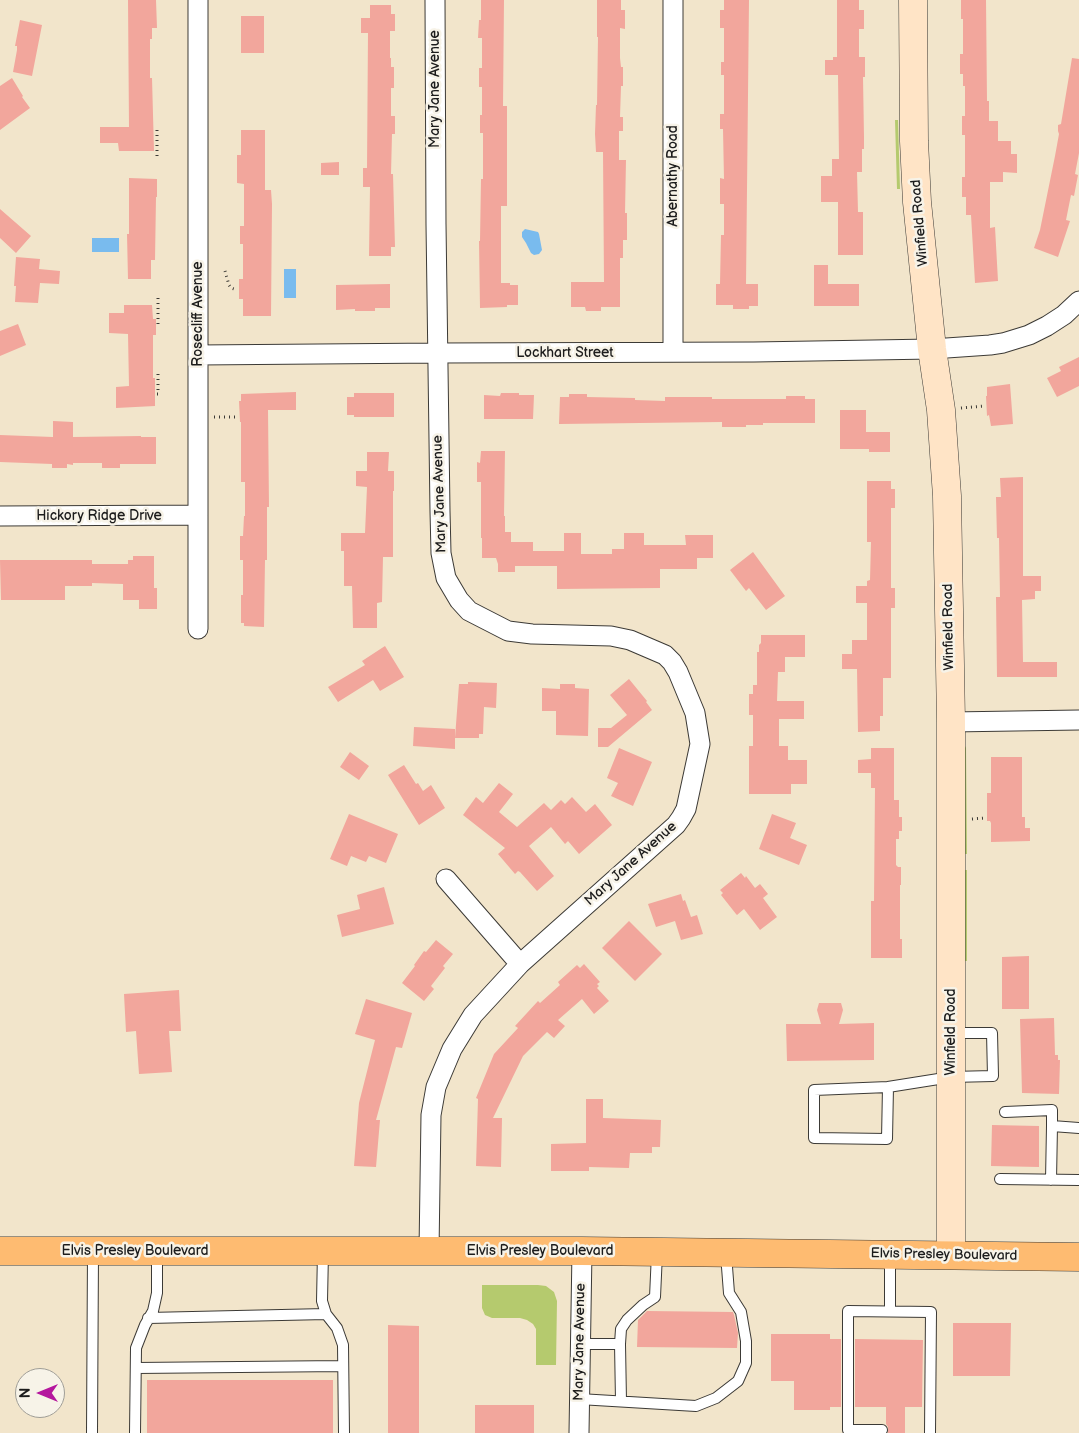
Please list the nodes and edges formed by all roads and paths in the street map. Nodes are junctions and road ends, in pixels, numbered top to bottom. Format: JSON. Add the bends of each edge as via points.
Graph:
{"nodes":[{"id":1,"x":198,"y":0,"type":"edge"},
{"id":2,"x":435,"y":0,"type":"edge"},
{"id":3,"x":673,"y":0,"type":"edge"},
{"id":4,"x":913,"y":0,"type":"edge"},
{"id":5,"x":156,"y":130,"type":"dead end"},
{"id":6,"x":156,"y":160,"type":"dead end"},
{"id":7,"x":225,"y":271,"type":"dead end"},
{"id":8,"x":237,"y":290,"type":"dead end"},
{"id":9,"x":158,"y":298,"type":"dead end"},
{"id":10,"x":1079,"y":301,"type":"edge"},
{"id":11,"x":158,"y":328,"type":"dead end"},
{"id":12,"x":932,"y":349,"type":"junction"},
{"id":13,"x":438,"y":352,"type":"junction"},
{"id":14,"x":673,"y":352,"type":"junction"},
{"id":15,"x":198,"y":355,"type":"junction"},
{"id":16,"x":158,"y":373,"type":"dead end"},
{"id":17,"x":156,"y":394,"type":"dead end"},
{"id":18,"x":960,"y":400,"type":"dead end"},
{"id":19,"x":961,"y":408,"type":"dead end"},
{"id":20,"x":198,"y":417,"type":"junction"},
{"id":21,"x":238,"y":417,"type":"dead end"},
{"id":22,"x":198,"y":515,"type":"junction"},
{"id":23,"x":0,"y":516,"type":"edge"},
{"id":24,"x":198,"y":629,"type":"dead end"},
{"id":25,"x":1079,"y":720,"type":"edge"},
{"id":26,"x":951,"y":722,"type":"junction"},
{"id":27,"x":985,"y":818,"type":"dead end"},
{"id":28,"x":968,"y":819,"type":"dead end"},
{"id":29,"x":446,"y":880,"type":"dead end"},
{"id":30,"x":520,"y":964,"type":"junction"},
{"id":31,"x":951,"y":1033,"type":"junction"},
{"id":32,"x":951,"y":1077,"type":"junction"},
{"id":33,"x":888,"y":1087,"type":"junction"},
{"id":34,"x":1005,"y":1112,"type":"dead end"},
{"id":35,"x":1052,"y":1126,"type":"junction"},
{"id":36,"x":1079,"y":1128,"type":"edge"},
{"id":37,"x":1000,"y":1179,"type":"dead end"},
{"id":38,"x":1050,"y":1180,"type":"junction"},
{"id":39,"x":1079,"y":1180,"type":"edge"},
{"id":40,"x":0,"y":1251,"type":"edge"},
{"id":41,"x":93,"y":1251,"type":"junction"},
{"id":42,"x":156,"y":1251,"type":"junction"},
{"id":43,"x":323,"y":1251,"type":"junction"},
{"id":44,"x":429,"y":1251,"type":"junction"},
{"id":45,"x":582,"y":1251,"type":"junction"},
{"id":46,"x":657,"y":1252,"type":"junction"},
{"id":47,"x":726,"y":1253,"type":"junction"},
{"id":48,"x":890,"y":1254,"type":"junction"},
{"id":49,"x":952,"y":1255,"type":"junction"},
{"id":50,"x":1079,"y":1257,"type":"edge"},
{"id":51,"x":890,"y":1311,"type":"junction"},
{"id":52,"x":326,"y":1314,"type":"junction"},
{"id":53,"x":148,"y":1318,"type":"junction"},
{"id":54,"x":580,"y":1344,"type":"junction"},
{"id":55,"x":620,"y":1344,"type":"junction"},
{"id":56,"x":344,"y":1366,"type":"junction"},
{"id":57,"x":136,"y":1368,"type":"junction"},
{"id":58,"x":579,"y":1399,"type":"junction"},
{"id":59,"x":621,"y":1401,"type":"junction"},
{"id":60,"x":882,"y":1430,"type":"dead end"},
{"id":61,"x":92,"y":1433,"type":"edge"},
{"id":62,"x":135,"y":1433,"type":"edge"},
{"id":63,"x":344,"y":1433,"type":"edge"},
{"id":64,"x":579,"y":1433,"type":"edge"},
{"id":65,"x":930,"y":1433,"type":"edge"}],
"edges":[{"from":1,"to":15,"type":"street","name":"Rosecliff Avenue"},
{"from":2,"to":13,"type":"street","name":"Mary Jane Avenue"},
{"from":3,"to":14,"type":"street","name":"Abernathy Road"},
{"from":4,"to":12,"type":"street","name":"Winfield Road","via":[[914,160]]},
{"from":5,"to":6,"type":"path"},
{"from":7,"to":8,"type":"path","via":[[228,285]]},
{"from":9,"to":11,"type":"path"},
{"from":10,"to":12,"type":"street","name":"Lockhart Street","via":[[1064,315],[1029,335],[996,344]]},
{"from":12,"to":14,"type":"street","name":"Lockhart Street"},
{"from":12,"to":26,"type":"street","name":"Winfield Road","via":[[941,410],[946,488]]},
{"from":13,"to":14,"type":"street","name":"Lockhart Street"},
{"from":13,"to":15,"type":"street","name":"Lockhart Street"},
{"from":13,"to":30,"type":"street","name":"Mary Jane Avenue","via":[[441,552],[446,578],[459,600],[469,611],[508,631],[611,636],[630,640],[665,655],[678,672],[695,714],[700,744],[686,809],[676,825]]},
{"from":15,"to":20,"type":"street","name":"Rosecliff Avenue"},
{"from":16,"to":17,"type":"path"},
{"from":18,"to":19,"type":"path"},
{"from":20,"to":21,"type":"path"},
{"from":20,"to":22,"type":"street","name":"Rosecliff Avenue"},
{"from":22,"to":23,"type":"street","name":"Hickory Ridge Drive"},
{"from":22,"to":24,"type":"street","name":"Rosecliff Avenue"},
{"from":25,"to":26,"type":"street"},
{"from":26,"to":31,"type":"street","name":"Winfield Road"},
{"from":27,"to":28,"type":"path"},
{"from":29,"to":30,"type":"street"},
{"from":30,"to":44,"type":"street","name":"Mary Jane Avenue","via":[[473,1015],[441,1072],[431,1114]]},
{"from":31,"to":32,"type":"street","name":"Winfield Road"},
{"from":31,"to":32,"type":"lane","via":[[992,1033],[993,1076]]},
{"from":32,"to":33,"type":"lane"},
{"from":32,"to":49,"type":"street","name":"Winfield Road"},
{"from":33,"to":33,"type":"lane","via":[[887,1139],[814,1138],[814,1090]]},
{"from":34,"to":35,"type":"lane","via":[[1052,1110]]},
{"from":35,"to":36,"type":"lane"},
{"from":35,"to":38,"type":"lane"},
{"from":37,"to":38,"type":"lane"},
{"from":38,"to":39,"type":"lane"},
{"from":40,"to":41,"type":"main road","name":"Elvis Presley Boulevard"},
{"from":41,"to":42,"type":"main road","name":"Elvis Presley Boulevard"},
{"from":41,"to":61,"type":"lane"},
{"from":42,"to":43,"type":"main road","name":"Elvis Presley Boulevard"},
{"from":42,"to":53,"type":"lane","via":[[157,1293]]},
{"from":43,"to":44,"type":"main road","name":"Elvis Presley Boulevard"},
{"from":43,"to":52,"type":"lane","via":[[322,1301]]},
{"from":44,"to":45,"type":"main road","name":"Elvis Presley Boulevard"},
{"from":45,"to":46,"type":"main road","name":"Elvis Presley Boulevard"},
{"from":45,"to":54,"type":"street","name":"Mary Jane Avenue"},
{"from":46,"to":47,"type":"main road","name":"Elvis Presley Boulevard"},
{"from":46,"to":55,"type":"lane","via":[[655,1297],[627,1320],[621,1329]]},
{"from":47,"to":48,"type":"main road","name":"Elvis Presley Boulevard"},
{"from":47,"to":59,"type":"lane","via":[[729,1293],[741,1312],[746,1341],[746,1363],[738,1381],[716,1398],[696,1406]]},
{"from":48,"to":49,"type":"main road","name":"Elvis Presley Boulevard"},
{"from":48,"to":51,"type":"lane"},
{"from":49,"to":50,"type":"main road","name":"Elvis Presley Boulevard"},
{"from":51,"to":60,"type":"lane","via":[[848,1311],[848,1430]]},
{"from":51,"to":65,"type":"lane","via":[[931,1312]]},
{"from":52,"to":53,"type":"lane"},
{"from":52,"to":56,"type":"lane","via":[[344,1345]]},
{"from":53,"to":57,"type":"lane","via":[[136,1348]]},
{"from":54,"to":55,"type":"lane"},
{"from":54,"to":58,"type":"street","name":"Mary Jane Avenue"},
{"from":55,"to":59,"type":"lane"},
{"from":56,"to":57,"type":"lane"},
{"from":56,"to":63,"type":"lane"},
{"from":57,"to":62,"type":"lane"},
{"from":58,"to":59,"type":"lane"},
{"from":58,"to":64,"type":"street","name":"Mary Jane Avenue"}]}
